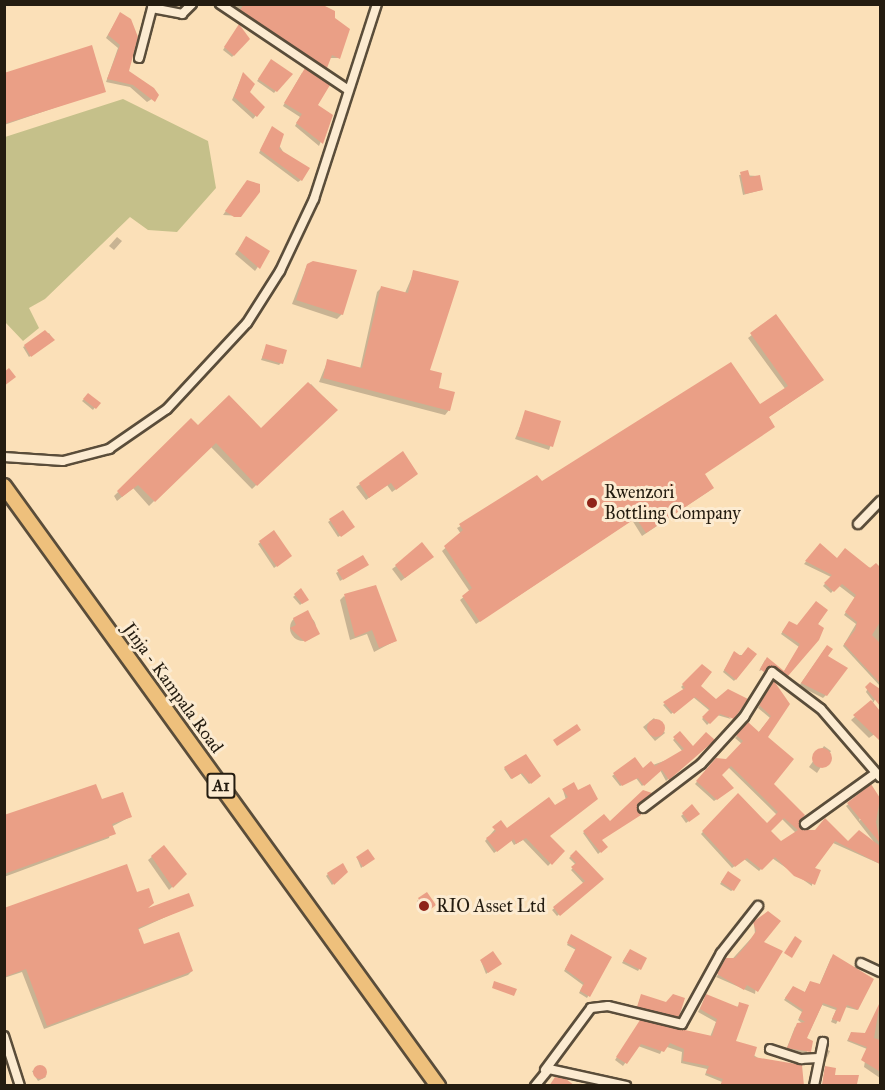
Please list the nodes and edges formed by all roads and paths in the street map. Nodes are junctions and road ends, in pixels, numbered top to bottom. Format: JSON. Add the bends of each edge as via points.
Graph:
{"nodes":[{"id":1,"x":192,"y":4,"type":"edge"},
{"id":2,"x":220,"y":4,"type":"edge"},
{"id":3,"x":377,"y":4,"type":"edge"},
{"id":4,"x":139,"y":58,"type":"dead end"},
{"id":5,"x":347,"y":88,"type":"junction"},
{"id":6,"x":4,"y":457,"type":"edge"},
{"id":7,"x":4,"y":486,"type":"edge"},
{"id":8,"x":880,"y":501,"type":"edge"},
{"id":9,"x":858,"y":524,"type":"dead end"},
{"id":10,"x":878,"y":775,"type":"edge"},
{"id":11,"x":643,"y":808,"type":"dead end"},
{"id":12,"x":805,"y":824,"type":"dead end"},
{"id":13,"x":758,"y":906,"type":"dead end"},
{"id":14,"x":861,"y":963,"type":"dead end"},
{"id":15,"x":880,"y":972,"type":"edge"},
{"id":16,"x":4,"y":1036,"type":"edge"},
{"id":17,"x":823,"y":1042,"type":"dead end"},
{"id":18,"x":770,"y":1049,"type":"dead end"},
{"id":19,"x":818,"y":1058,"type":"junction"},
{"id":20,"x":545,"y":1070,"type":"junction"},
{"id":21,"x":20,"y":1086,"type":"edge"},
{"id":22,"x":438,"y":1086,"type":"edge"},
{"id":23,"x":535,"y":1086,"type":"edge"},
{"id":24,"x":626,"y":1086,"type":"edge"},
{"id":25,"x":814,"y":1086,"type":"edge"}],
"edges":[{"from":1,"to":4,"type":"street","via":[[182,14],[152,8]]},
{"from":2,"to":5,"type":"street"},
{"from":3,"to":5,"type":"street"},
{"from":5,"to":6,"type":"street","via":[[314,199],[280,271],[208,370],[167,409],[103,452],[63,460]]},
{"from":7,"to":22,"type":"highway","name":"Jinja - Kampala Road","number":"A1"},
{"from":8,"to":9,"type":"street"},
{"from":10,"to":11,"type":"street","via":[[820,709],[772,672],[744,717],[701,764]]},
{"from":10,"to":12,"type":"street"},
{"from":13,"to":20,"type":"street","via":[[721,953],[682,1024],[608,1006],[591,1008]]},
{"from":14,"to":15,"type":"street"},
{"from":16,"to":21,"type":"street"},
{"from":17,"to":19,"type":"street"},
{"from":18,"to":19,"type":"street","via":[[801,1059]]},
{"from":19,"to":25,"type":"street"},
{"from":20,"to":23,"type":"street"},
{"from":20,"to":24,"type":"street","via":[[564,1069]]}]}
